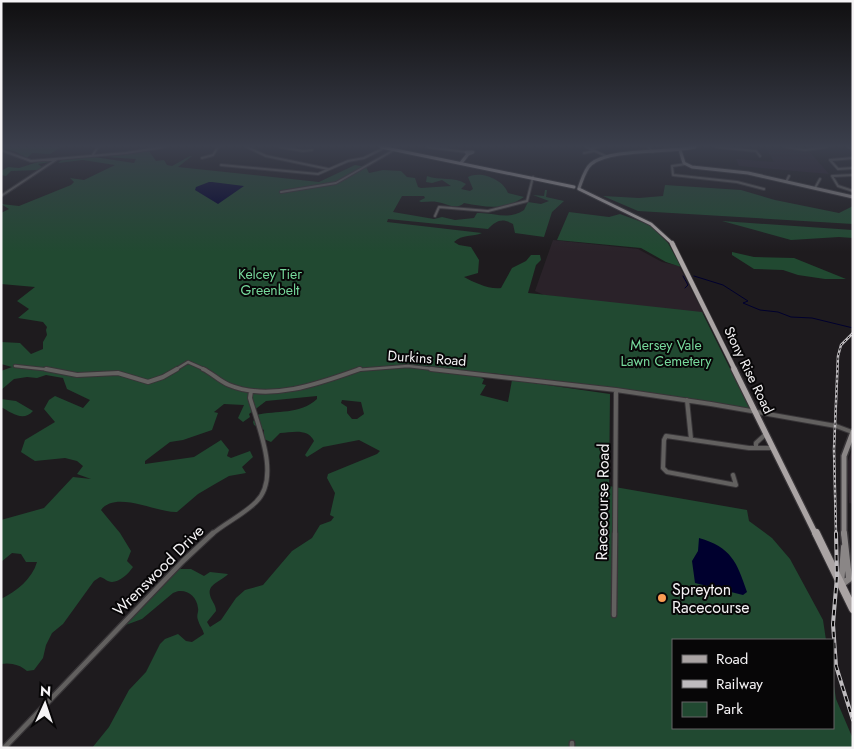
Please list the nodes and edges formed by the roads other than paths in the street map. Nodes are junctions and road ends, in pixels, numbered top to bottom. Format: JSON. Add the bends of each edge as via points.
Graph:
{"nodes":[{"id":1,"x":22,"y":182,"type":"edge"},
{"id":2,"x":338,"y":182,"type":"edge"},
{"id":3,"x":532,"y":182,"type":"edge"},
{"id":4,"x":556,"y":182,"type":"edge"},
{"id":5,"x":580,"y":182,"type":"edge"},
{"id":6,"x":736,"y":182,"type":"edge"},
{"id":7,"x":786,"y":182,"type":"edge"},
{"id":8,"x":818,"y":182,"type":"edge"},
{"id":9,"x":836,"y":182,"type":"edge"},
{"id":10,"x":576,"y":188,"type":"junction"},
{"id":11,"x":815,"y":188,"type":"junction"},
{"id":12,"x":764,"y":189,"type":"dead end"},
{"id":13,"x":853,"y":191,"type":"edge"},
{"id":14,"x":281,"y":192,"type":"dead end"},
{"id":15,"x":1,"y":196,"type":"edge"},
{"id":16,"x":853,"y":197,"type":"edge"},
{"id":17,"x":437,"y":203,"type":"dead end"},
{"id":18,"x":440,"y":207,"type":"junction"},
{"id":19,"x":435,"y":216,"type":"dead end"},
{"id":20,"x":14,"y":366,"type":"dead end"},
{"id":21,"x":616,"y":390,"type":"junction"},
{"id":22,"x":251,"y":391,"type":"junction"},
{"id":23,"x":687,"y":400,"type":"junction"},
{"id":24,"x":756,"y":412,"type":"junction"},
{"id":25,"x":852,"y":432,"type":"edge"},
{"id":26,"x":767,"y":433,"type":"junction"},
{"id":27,"x":691,"y":439,"type":"junction"},
{"id":28,"x":756,"y":448,"type":"junction"},
{"id":29,"x":774,"y":448,"type":"junction"},
{"id":30,"x":733,"y":475,"type":"dead end"},
{"id":31,"x":844,"y":545,"type":"junction"},
{"id":32,"x":853,"y":546,"type":"edge"},
{"id":33,"x":841,"y":585,"type":"junction"},
{"id":34,"x":853,"y":609,"type":"edge"},
{"id":35,"x":614,"y":615,"type":"dead end"},
{"id":36,"x":4,"y":748,"type":"edge"}],
"edges":[{"from":1,"to":15,"type":"street"},
{"from":2,"to":14,"type":"street"},
{"from":3,"to":18,"type":"street","via":[[527,201],[522,204],[488,212]]},
{"from":4,"to":10,"type":"main road","name":"Stony Rise Road"},
{"from":5,"to":10,"type":"main road"},
{"from":6,"to":12,"type":"street"},
{"from":7,"to":11,"type":"main road"},
{"from":8,"to":11,"type":"street"},
{"from":9,"to":13,"type":"street"},
{"from":10,"to":24,"type":"main road","name":"Stony Rise Road","via":[[650,222],[672,242]]},
{"from":11,"to":16,"type":"main road"},
{"from":17,"to":18,"type":"street"},
{"from":18,"to":19,"type":"street"},
{"from":20,"to":22,"type":"street","name":"Durkins Road","via":[[77,375],[118,373],[148,382],[188,362],[228,385]]},
{"from":21,"to":22,"type":"street","name":"Durkins Road","via":[[423,367],[384,366],[355,370],[303,388]]},
{"from":21,"to":23,"type":"street","name":"Durkins Road"},
{"from":21,"to":35,"type":"street","name":"Racecourse Road"},
{"from":22,"to":36,"type":"street","name":"Wrenswood Drive","via":[[250,398],[266,454],[268,475],[261,496],[182,562]]},
{"from":23,"to":24,"type":"street","name":"Durkins Road"},
{"from":23,"to":27,"type":"street"},
{"from":24,"to":25,"type":"street","name":"Durkins Road","via":[[836,426]]},
{"from":24,"to":26,"type":"main road","name":"Stony Rise Road"},
{"from":25,"to":31,"type":"main road","via":[[844,456]]},
{"from":26,"to":28,"type":"street","via":[[756,443]]},
{"from":26,"to":29,"type":"main road","name":"Stony Rise Road"},
{"from":27,"to":28,"type":"street"},
{"from":27,"to":30,"type":"street","via":[[666,436],[663,468],[667,472],[736,485]]},
{"from":28,"to":29,"type":"street"},
{"from":29,"to":33,"type":"main road","name":"Stony Rise Road"},
{"from":31,"to":32,"type":"street"},
{"from":31,"to":33,"type":"main road","via":[[849,579]]},
{"from":33,"to":34,"type":"main road","name":"Stony Rise Road"}]}
